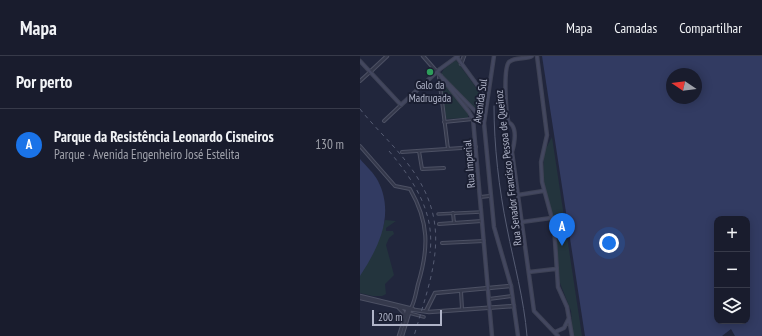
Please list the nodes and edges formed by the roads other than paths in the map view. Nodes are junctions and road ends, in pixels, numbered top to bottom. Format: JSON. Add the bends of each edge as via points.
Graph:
{"nodes":[{"id":1,"x":388,"y":56,"type":"edge"},
{"id":2,"x":423,"y":56,"type":"edge"},
{"id":3,"x":450,"y":56,"type":"edge"},
{"id":4,"x":456,"y":56,"type":"edge"},
{"id":5,"x":464,"y":56,"type":"edge"},
{"id":6,"x":494,"y":56,"type":"edge"},
{"id":7,"x":537,"y":56,"type":"edge"},
{"id":8,"x":532,"y":57,"type":"edge"},
{"id":9,"x":452,"y":59,"type":"junction"},
{"id":10,"x":360,"y":61,"type":"edge"},
{"id":11,"x":538,"y":63,"type":"junction"},
{"id":12,"x":461,"y":64,"type":"junction"},
{"id":13,"x":370,"y":72,"type":"junction"},
{"id":14,"x":437,"y":72,"type":"junction"},
{"id":15,"x":432,"y":76,"type":"junction"},
{"id":16,"x":440,"y":76,"type":"junction"},
{"id":17,"x":360,"y":81,"type":"edge"},
{"id":18,"x":486,"y":104,"type":"junction"},
{"id":19,"x":401,"y":105,"type":"junction"},
{"id":20,"x":473,"y":119,"type":"junction"},
{"id":21,"x":384,"y":121,"type":"dead end"},
{"id":22,"x":444,"y":122,"type":"junction"},
{"id":23,"x":484,"y":123,"type":"junction"},
{"id":24,"x":360,"y":146,"type":"edge"},
{"id":25,"x":476,"y":147,"type":"junction"},
{"id":26,"x":448,"y":149,"type":"junction"},
{"id":27,"x":419,"y":151,"type":"junction"},
{"id":28,"x":402,"y":152,"type":"dead end"},
{"id":29,"x":444,"y":168,"type":"dead end"},
{"id":30,"x":543,"y":191,"type":"junction"},
{"id":31,"x":518,"y":195,"type":"junction"},
{"id":32,"x":490,"y":196,"type":"junction"},
{"id":33,"x":480,"y":198,"type":"junction"},
{"id":34,"x":481,"y":212,"type":"junction"},
{"id":35,"x":453,"y":213,"type":"junction"},
{"id":36,"x":438,"y":214,"type":"dead end"},
{"id":37,"x":551,"y":218,"type":"junction"},
{"id":38,"x":482,"y":222,"type":"junction"},
{"id":39,"x":522,"y":222,"type":"junction"},
{"id":40,"x":454,"y":223,"type":"junction"},
{"id":41,"x":439,"y":224,"type":"dead end"},
{"id":42,"x":484,"y":241,"type":"junction"},
{"id":43,"x":442,"y":244,"type":"dead end"},
{"id":44,"x":555,"y":270,"type":"junction"},
{"id":45,"x":529,"y":272,"type":"junction"},
{"id":46,"x":511,"y":286,"type":"junction"},
{"id":47,"x":488,"y":289,"type":"junction"},
{"id":48,"x":461,"y":291,"type":"junction"},
{"id":49,"x":512,"y":296,"type":"junction"},
{"id":50,"x":360,"y":297,"type":"edge"},
{"id":51,"x":489,"y":299,"type":"junction"},
{"id":52,"x":389,"y":303,"type":"junction"},
{"id":53,"x":393,"y":306,"type":"junction"},
{"id":54,"x":514,"y":306,"type":"junction"},
{"id":55,"x":490,"y":308,"type":"junction"},
{"id":56,"x":410,"y":309,"type":"junction"},
{"id":57,"x":462,"y":309,"type":"junction"},
{"id":58,"x":425,"y":312,"type":"junction"},
{"id":59,"x":424,"y":317,"type":"dead end"},
{"id":60,"x":405,"y":318,"type":"junction"},
{"id":61,"x":569,"y":318,"type":"junction"},
{"id":62,"x":554,"y":332,"type":"junction"},
{"id":63,"x":399,"y":336,"type":"edge"},
{"id":64,"x":402,"y":336,"type":"edge"},
{"id":65,"x":492,"y":336,"type":"edge"},
{"id":66,"x":518,"y":336,"type":"edge"},
{"id":67,"x":558,"y":336,"type":"edge"},
{"id":68,"x":572,"y":336,"type":"edge"}],
"edges":[{"from":1,"to":13,"type":"street"},
{"from":2,"to":14,"type":"street"},
{"from":3,"to":9,"type":"street"},
{"from":4,"to":9,"type":"main road"},
{"from":4,"to":12,"type":"main road"},
{"from":5,"to":12,"type":"street"},
{"from":6,"to":18,"type":"main road","name":"Avenida Sul"},
{"from":7,"to":11,"type":"main road"},
{"from":8,"to":11,"type":"main road"},
{"from":8,"to":31,"type":"main road","name":"Rua Senador Francisco Pessoa de Queiroz","via":[[513,59],[508,63],[506,72],[508,121],[514,133],[512,152]]},
{"from":9,"to":14,"type":"main road"},
{"from":10,"to":13,"type":"main road"},
{"from":11,"to":30,"type":"main road","via":[[547,135],[542,162]]},
{"from":12,"to":18,"type":"main road","via":[[483,93]]},
{"from":13,"to":17,"type":"street"},
{"from":13,"to":19,"type":"main road"},
{"from":14,"to":15,"type":"main road"},
{"from":14,"to":16,"type":"main road"},
{"from":15,"to":16,"type":"main road"},
{"from":15,"to":19,"type":"main road"},
{"from":16,"to":20,"type":"main road"},
{"from":16,"to":22,"type":"street"},
{"from":16,"to":23,"type":"main road"},
{"from":18,"to":23,"type":"main road","name":"Avenida Sul"},
{"from":19,"to":21,"type":"street"},
{"from":20,"to":22,"type":"street"},
{"from":20,"to":25,"type":"main road","name":"Rua Imperial"},
{"from":22,"to":26,"type":"street"},
{"from":23,"to":32,"type":"main road","name":"Avenida Sul"},
{"from":24,"to":56,"type":"street","via":[[395,186],[410,189],[422,214],[426,252]]},
{"from":25,"to":26,"type":"street"},
{"from":25,"to":33,"type":"main road","name":"Rua Imperial"},
{"from":26,"to":27,"type":"street"},
{"from":27,"to":28,"type":"street"},
{"from":27,"to":29,"type":"street","via":[[422,169]]},
{"from":30,"to":31,"type":"main road"},
{"from":30,"to":37,"type":"main road"},
{"from":31,"to":39,"type":"main road","name":"Rua Senador Francisco Pessoa de Queiroz"},
{"from":32,"to":33,"type":"street"},
{"from":32,"to":46,"type":"main road","name":"Avenida Sul","via":[[494,227]]},
{"from":33,"to":34,"type":"main road","name":"Rua Imperial"},
{"from":34,"to":35,"type":"street"},
{"from":34,"to":38,"type":"main road","name":"Rua Imperial"},
{"from":35,"to":36,"type":"street"},
{"from":35,"to":40,"type":"street"},
{"from":37,"to":39,"type":"main road"},
{"from":37,"to":44,"type":"main road","via":[[555,239]]},
{"from":38,"to":40,"type":"street"},
{"from":38,"to":42,"type":"main road","name":"Rua Imperial"},
{"from":39,"to":45,"type":"main road","name":"Rua Senador Francisco Pessoa de Queiroz"},
{"from":40,"to":41,"type":"street"},
{"from":42,"to":43,"type":"street"},
{"from":42,"to":47,"type":"main road","name":"Rua Imperial"},
{"from":44,"to":45,"type":"main road"},
{"from":44,"to":61,"type":"main road"},
{"from":45,"to":62,"type":"main road","name":"Rua Senador Francisco Pessoa de Queiroz","via":[[534,311]]},
{"from":46,"to":47,"type":"street"},
{"from":46,"to":49,"type":"main road","name":"Avenida Sul"},
{"from":47,"to":48,"type":"street"},
{"from":47,"to":51,"type":"main road","name":"Rua Imperial"},
{"from":48,"to":57,"type":"street"},
{"from":48,"to":58,"type":"street","via":[[433,294]]},
{"from":49,"to":51,"type":"street"},
{"from":49,"to":54,"type":"main road","name":"Avenida Sul"},
{"from":50,"to":52,"type":"street"},
{"from":51,"to":55,"type":"main road","name":"Rua Imperial"},
{"from":52,"to":53,"type":"street"},
{"from":52,"to":56,"type":"street"},
{"from":53,"to":56,"type":"street"},
{"from":53,"to":60,"type":"street","via":[[403,311]]},
{"from":54,"to":55,"type":"street"},
{"from":54,"to":66,"type":"main road","name":"Avenida Sul"},
{"from":55,"to":57,"type":"street"},
{"from":55,"to":65,"type":"main road","name":"Rua Imperial"},
{"from":56,"to":58,"type":"street"},
{"from":56,"to":59,"type":"street"},
{"from":56,"to":60,"type":"street"},
{"from":56,"to":64,"type":"street"},
{"from":57,"to":58,"type":"street"},
{"from":60,"to":63,"type":"street"},
{"from":61,"to":62,"type":"main road","via":[[564,328]]},
{"from":61,"to":68,"type":"main road"},
{"from":62,"to":67,"type":"main road","name":"Rua Senador Francisco Pessoa de Queiroz"}]}
